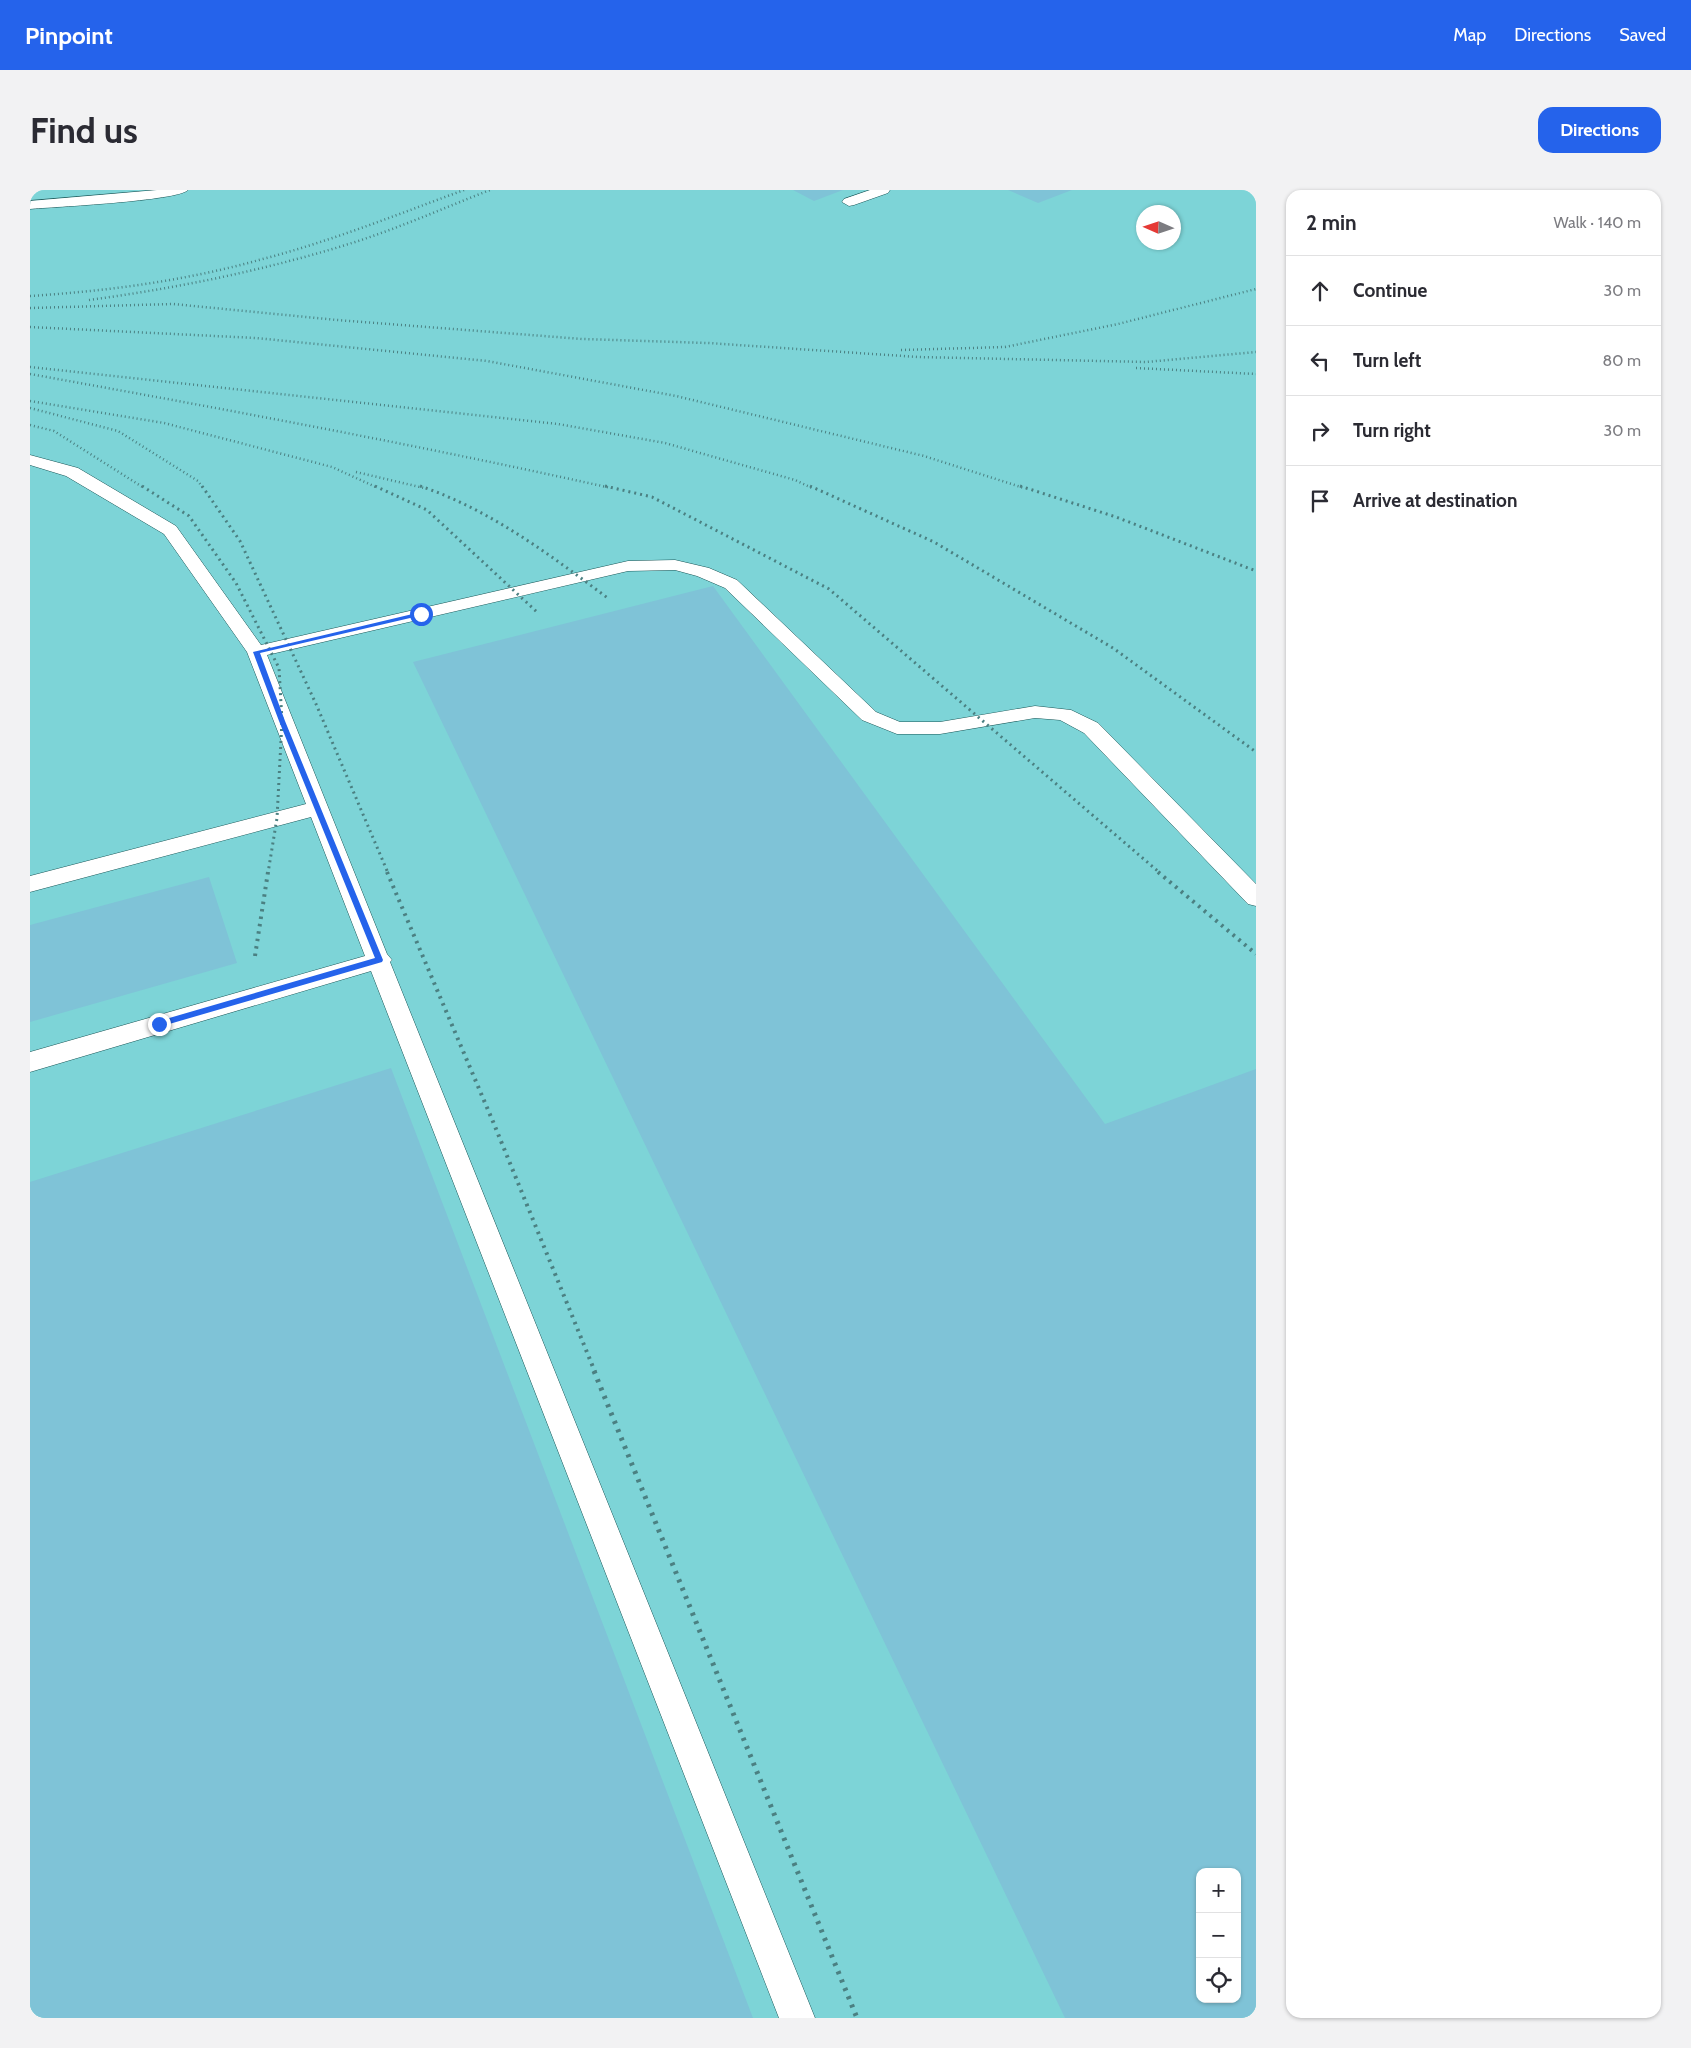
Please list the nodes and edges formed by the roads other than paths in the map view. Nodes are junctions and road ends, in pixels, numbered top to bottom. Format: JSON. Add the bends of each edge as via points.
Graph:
{"nodes":[{"id":1,"x":181,"y":190,"type":"edge"},
{"id":2,"x":883,"y":190,"type":"edge"},
{"id":3,"x":849,"y":202,"type":"dead end"},
{"id":4,"x":30,"y":205,"type":"edge"},
{"id":5,"x":30,"y":460,"type":"edge"},
{"id":6,"x":256,"y":652,"type":"junction"},
{"id":7,"x":318,"y":808,"type":"junction"},
{"id":8,"x":30,"y":884,"type":"edge"},
{"id":9,"x":1256,"y":898,"type":"edge"},
{"id":10,"x":380,"y":960,"type":"junction"},
{"id":11,"x":30,"y":1062,"type":"edge"},
{"id":12,"x":797,"y":2018,"type":"edge"}],
"edges":[{"from":1,"to":4,"type":"lane"},
{"from":2,"to":3,"type":"lane"},
{"from":5,"to":6,"type":"lane","via":[[72,472],[170,530]]},
{"from":6,"to":7,"type":"lane"},
{"from":6,"to":9,"type":"lane","via":[[628,566],[675,565],[704,572],[731,584],[869,716],[897,728],[940,728],[1036,712],[1064,714],[1091,728]]},
{"from":7,"to":8,"type":"lane"},
{"from":7,"to":10,"type":"lane"},
{"from":10,"to":11,"type":"lane"},
{"from":10,"to":12,"type":"lane"}]}
